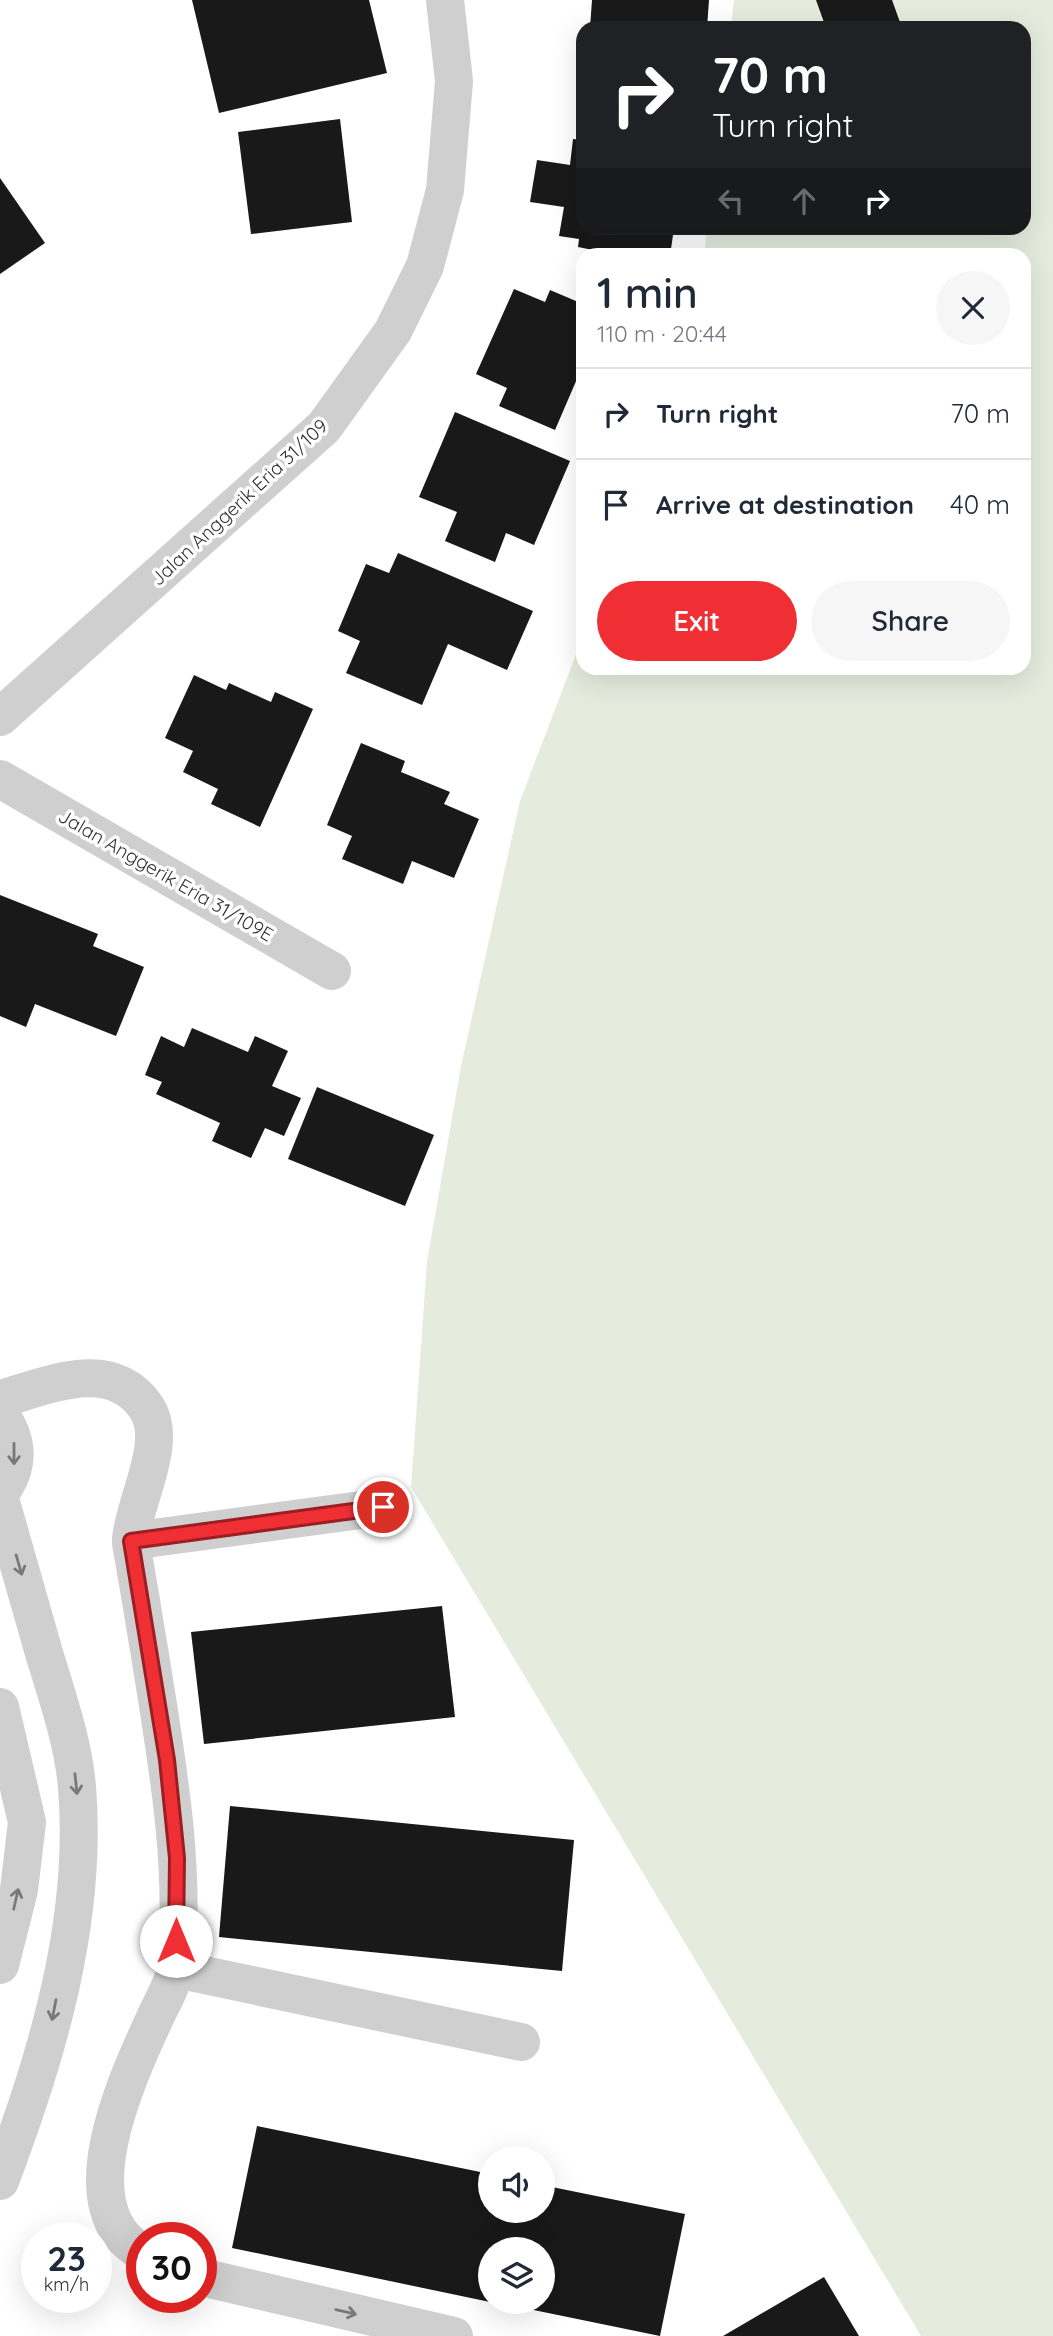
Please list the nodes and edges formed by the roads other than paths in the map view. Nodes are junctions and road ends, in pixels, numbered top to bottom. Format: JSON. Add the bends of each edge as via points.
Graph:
{"nodes":[{"id":1,"x":445,"y":0,"type":"edge"},
{"id":2,"x":0,"y":717,"type":"edge"},
{"id":3,"x":0,"y":779,"type":"edge"},
{"id":4,"x":332,"y":971,"type":"dead end"},
{"id":5,"x":0,"y":1399,"type":"edge"},
{"id":6,"x":0,"y":1415,"type":"edge"},
{"id":7,"x":0,"y":1493,"type":"edge"},
{"id":8,"x":0,"y":1499,"type":"edge"},
{"id":9,"x":383,"y":1507,"type":"dead end"},
{"id":10,"x":131,"y":1541,"type":"junction"},
{"id":11,"x":0,"y":1707,"type":"edge"},
{"id":12,"x":0,"y":1965,"type":"edge"},
{"id":13,"x":176,"y":1969,"type":"junction"},
{"id":14,"x":521,"y":2042,"type":"dead end"},
{"id":15,"x":0,"y":2181,"type":"edge"},
{"id":16,"x":126,"y":2236,"type":"edge"},
{"id":17,"x":217,"y":2281,"type":"edge"},
{"id":18,"x":280,"y":2297,"type":"junction"},
{"id":19,"x":327,"y":2336,"type":"edge"},
{"id":20,"x":454,"y":2336,"type":"edge"}],
"edges":[{"from":1,"to":2,"type":"street","name":"Jalan Anggerik Eria 31/109","via":[[454,81],[445,190],[425,266],[393,331],[324,427]]},
{"from":3,"to":4,"type":"street","name":"Jalan Anggerik Eria 31/109E"},
{"from":5,"to":10,"type":"street","via":[[74,1378],[99,1377],[124,1386],[147,1407],[155,1436]]},
{"from":6,"to":7,"type":"street","one_way":true,"via":[[16,1446],[9,1481]]},
{"from":8,"to":15,"type":"street","one_way":true,"via":[[65,1721],[77,1786],[79,1867],[52,2020]]},
{"from":9,"to":10,"type":"street"},
{"from":10,"to":13,"type":"street","via":[[167,1760],[176,1846]]},
{"from":12,"to":11,"type":"street","one_way":true,"via":[[19,1890],[27,1822]]},
{"from":13,"to":14,"type":"street"},
{"from":13,"to":16,"type":"street","via":[[127,2080],[108,2143],[105,2189],[112,2222]]},
{"from":17,"to":18,"type":"street"},
{"from":18,"to":19,"type":"street"},
{"from":18,"to":20,"type":"street","one_way":true}]}
